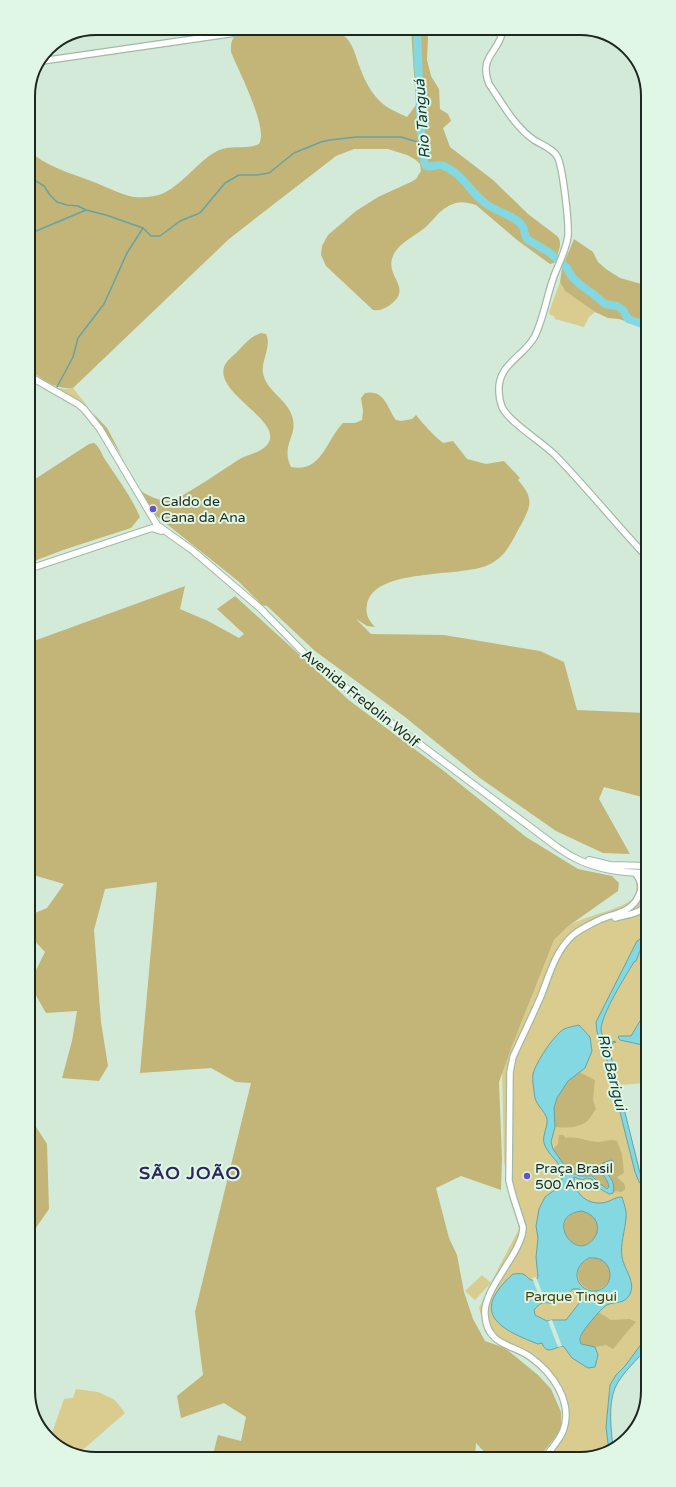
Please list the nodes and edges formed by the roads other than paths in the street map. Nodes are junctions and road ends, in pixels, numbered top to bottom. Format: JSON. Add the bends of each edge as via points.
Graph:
{"nodes":[{"id":1,"x":221,"y":35,"type":"edge"},
{"id":2,"x":501,"y":35,"type":"edge"},
{"id":3,"x":46,"y":60,"type":"edge"},
{"id":4,"x":35,"y":379,"type":"edge"},
{"id":5,"x":153,"y":525,"type":"junction"},
{"id":6,"x":641,"y":550,"type":"edge"},
{"id":7,"x":35,"y":567,"type":"edge"},
{"id":8,"x":609,"y":867,"type":"junction"},
{"id":9,"x":638,"y":867,"type":"junction"},
{"id":10,"x":641,"y":867,"type":"edge"},
{"id":11,"x":635,"y":873,"type":"junction"},
{"id":12,"x":641,"y":873,"type":"edge"},
{"id":13,"x":640,"y":879,"type":"joint"},
{"id":14,"x":641,"y":910,"type":"edge"},
{"id":15,"x":592,"y":924,"type":"junction"},
{"id":16,"x":549,"y":1452,"type":"edge"}],
"edges":[{"from":1,"to":3,"type":"street"},
{"from":2,"to":6,"type":"street","via":[[486,61],[486,77],[525,133],[557,156],[568,236],[540,323],[529,346],[500,377],[499,399],[508,416],[554,454]]},
{"from":4,"to":5,"type":"main road","via":[[78,404],[100,429],[148,511]]},
{"from":5,"to":7,"type":"main road","via":[[126,538]]},
{"from":5,"to":8,"type":"main road","name":"Avenida Fredolin Wolf","via":[[192,550],[261,609],[305,654],[440,761],[559,848]]},
{"from":8,"to":9,"type":"main road","name":"Avenida Fredolin Wolf"},
{"from":8,"to":11,"type":"main road","name":"Avenida Fredolin Wolf"},
{"from":9,"to":10,"type":"main road","name":"Avenida Fredolin Wolf"},
{"from":9,"to":11,"type":"main road","via":[[635,868]]},
{"from":11,"to":12,"type":"main road","name":"Avenida Fredolin Wolf"},
{"from":11,"to":13,"type":"street"},
{"from":13,"to":15,"type":"street","via":[[641,892],[631,907]]},
{"from":14,"to":15,"type":"street"},
{"from":15,"to":16,"type":"street","via":[[573,936],[557,957],[513,1058],[510,1081],[509,1172],[510,1189],[523,1231],[485,1309],[486,1322],[496,1339],[529,1356],[546,1371],[564,1398],[567,1416],[563,1432]]}]}
